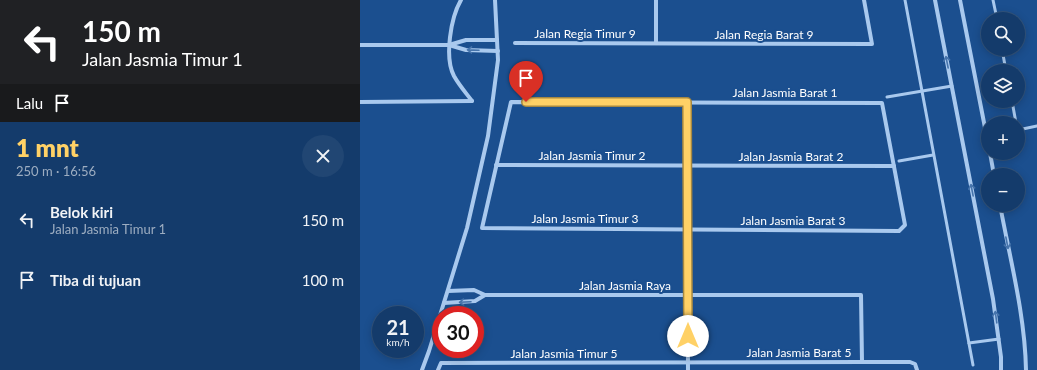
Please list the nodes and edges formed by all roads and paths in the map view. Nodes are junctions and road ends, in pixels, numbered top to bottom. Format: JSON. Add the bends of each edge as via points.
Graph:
{"nodes":[{"id":1,"x":461,"y":0,"type":"edge"},
{"id":2,"x":495,"y":0,"type":"edge"},
{"id":3,"x":656,"y":0,"type":"edge"},
{"id":4,"x":864,"y":0,"type":"edge"},
{"id":5,"x":905,"y":0,"type":"edge"},
{"id":6,"x":935,"y":0,"type":"edge"},
{"id":7,"x":960,"y":0,"type":"edge"},
{"id":8,"x":993,"y":0,"type":"edge"},
{"id":9,"x":996,"y":12,"type":"edge"},
{"id":10,"x":497,"y":40,"type":"junction"},
{"id":11,"x":515,"y":43,"type":"dead end"},
{"id":12,"x":656,"y":44,"type":"junction"},
{"id":13,"x":360,"y":45,"type":"edge"},
{"id":14,"x":449,"y":45,"type":"junction"},
{"id":15,"x":498,"y":51,"type":"junction"},
{"id":16,"x":952,"y":86,"type":"junction"},
{"id":17,"x":921,"y":91,"type":"junction"},
{"id":18,"x":887,"y":97,"type":"dead end"},
{"id":19,"x":360,"y":102,"type":"edge"},
{"id":20,"x":687,"y":102,"type":"junction"},
{"id":21,"x":983,"y":116,"type":"edge"},
{"id":22,"x":1037,"y":126,"type":"edge"},
{"id":23,"x":1025,"y":129,"type":"edge"},
{"id":24,"x":933,"y":155,"type":"junction"},
{"id":25,"x":899,"y":161,"type":"dead end"},
{"id":26,"x":496,"y":165,"type":"junction"},
{"id":27,"x":688,"y":166,"type":"junction"},
{"id":28,"x":894,"y":166,"type":"junction"},
{"id":29,"x":1001,"y":212,"type":"edge"},
{"id":30,"x":688,"y":229,"type":"junction"},
{"id":31,"x":448,"y":291,"type":"junction"},
{"id":32,"x":485,"y":295,"type":"junction"},
{"id":33,"x":688,"y":295,"type":"junction"},
{"id":34,"x":444,"y":303,"type":"junction"},
{"id":35,"x":999,"y":339,"type":"junction"},
{"id":36,"x":969,"y":343,"type":"junction"},
{"id":37,"x":688,"y":362,"type":"junction"},
{"id":38,"x":862,"y":362,"type":"junction"},
{"id":39,"x":973,"y":365,"type":"dead end"},
{"id":40,"x":422,"y":370,"type":"edge"},
{"id":41,"x":438,"y":370,"type":"edge"},
{"id":42,"x":688,"y":370,"type":"edge"},
{"id":43,"x":917,"y":370,"type":"edge"},
{"id":44,"x":1001,"y":370,"type":"edge"},
{"id":45,"x":1026,"y":370,"type":"edge"}],
"edges":[{"from":1,"to":14,"type":"street","via":[[451,27]]},
{"from":2,"to":10,"type":"street"},
{"from":3,"to":12,"type":"street"},
{"from":4,"to":12,"type":"street","name":"Jalan Regia Barat 9","via":[[872,44]]},
{"from":5,"to":17,"type":"lane"},
{"from":16,"to":6,"type":"street","one_way":true},
{"from":7,"to":21,"type":"street"},
{"from":8,"to":9,"type":"lane"},
{"from":10,"to":14,"type":"street","via":[[466,40]]},
{"from":10,"to":15,"type":"street"},
{"from":11,"to":12,"type":"street","name":"Jalan Regia Timur 9"},
{"from":13,"to":14,"type":"street"},
{"from":15,"to":14,"type":"street","one_way":true,"via":[[466,50]]},
{"from":14,"to":19,"type":"street","via":[[453,74],[472,101]]},
{"from":15,"to":31,"type":"street","via":[[488,136],[467,228]]},
{"from":16,"to":17,"type":"lane"},
{"from":35,"to":16,"type":"street","one_way":true},
{"from":17,"to":18,"type":"lane"},
{"from":17,"to":24,"type":"lane"},
{"from":20,"to":26,"type":"street","name":"Jalan Jasmia Barat 1","via":[[511,102]]},
{"from":20,"to":27,"type":"street"},
{"from":20,"to":28,"type":"street","name":"Jalan Jasmia Barat 1","via":[[882,102]]},
{"from":22,"to":23,"type":"lane"},
{"from":24,"to":25,"type":"lane"},
{"from":24,"to":36,"type":"lane"},
{"from":26,"to":27,"type":"street","name":"Jalan Jasmia Timur 2"},
{"from":26,"to":30,"type":"street","name":"Jalan Jasmia Timur 3","via":[[482,228]]},
{"from":27,"to":28,"type":"street","name":"Jalan Jasmia Barat 2"},
{"from":27,"to":30,"type":"street"},
{"from":28,"to":30,"type":"street","name":"Jalan Jasmia Barat 3","via":[[905,225],[899,230]]},
{"from":29,"to":45,"type":"street","one_way":true,"via":[[1017,295]]},
{"from":30,"to":33,"type":"street"},
{"from":31,"to":32,"type":"street","name":"Jalan Jasmia Raya","via":[[474,290]]},
{"from":31,"to":34,"type":"street"},
{"from":32,"to":33,"type":"street","name":"Jalan Jasmia Raya"},
{"from":32,"to":34,"type":"street","name":"Jalan Jasmia Raya","one_way":true,"via":[[475,301]]},
{"from":33,"to":37,"type":"street"},
{"from":33,"to":38,"type":"street","name":"Jalan Jasmia Raya","via":[[862,295]]},
{"from":34,"to":40,"type":"street"},
{"from":35,"to":36,"type":"lane"},
{"from":35,"to":44,"type":"street"},
{"from":36,"to":39,"type":"lane"},
{"from":37,"to":38,"type":"street","name":"Jalan Jasmia Barat 5"},
{"from":37,"to":41,"type":"street","name":"Jalan Jasmia Timur 5","via":[[441,363]]},
{"from":37,"to":42,"type":"street"},
{"from":38,"to":43,"type":"street","name":"Jalan Jasmia Barat 5","via":[[910,362],[915,364]]}]}
